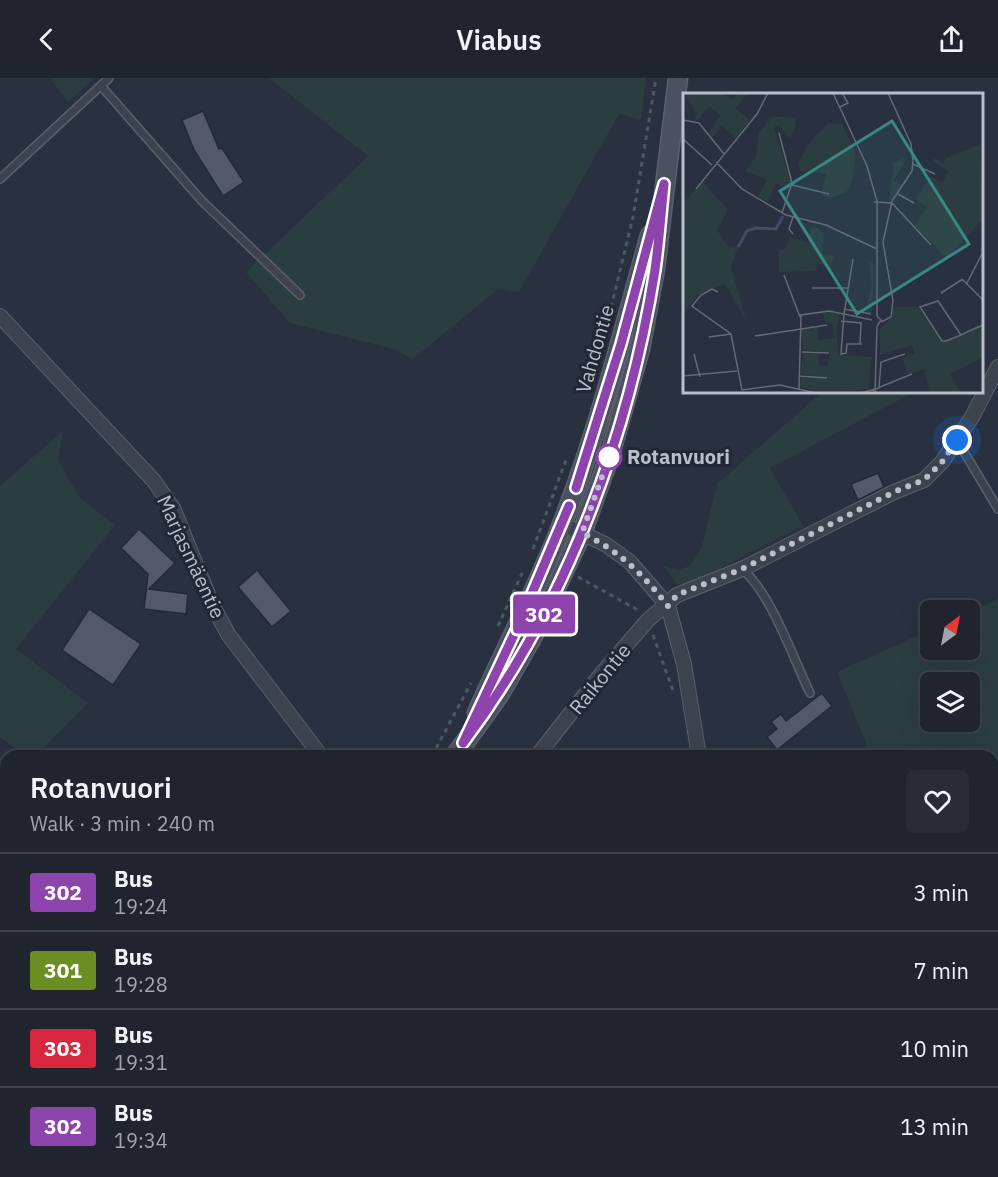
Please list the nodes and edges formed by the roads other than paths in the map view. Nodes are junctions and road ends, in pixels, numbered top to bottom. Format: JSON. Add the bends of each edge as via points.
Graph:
{"nodes":[{"id":1,"x":109,"y":78,"type":"edge"},
{"id":2,"x":678,"y":78,"type":"edge"},
{"id":3,"x":102,"y":87,"type":"junction"},
{"id":4,"x":0,"y":179,"type":"edge"},
{"id":5,"x":664,"y":184,"type":"junction"},
{"id":6,"x":300,"y":295,"type":"dead end"},
{"id":7,"x":0,"y":316,"type":"edge"},
{"id":8,"x":998,"y":367,"type":"edge"},
{"id":9,"x":957,"y":440,"type":"junction"},
{"id":10,"x":998,"y":509,"type":"edge"},
{"id":11,"x":562,"y":524,"type":"junction"},
{"id":12,"x":582,"y":533,"type":"junction"},
{"id":13,"x":742,"y":569,"type":"junction"},
{"id":14,"x":668,"y":606,"type":"junction"},
{"id":15,"x":810,"y":693,"type":"dead end"},
{"id":16,"x":459,"y":749,"type":"edge"},
{"id":17,"x":316,"y":750,"type":"edge"},
{"id":18,"x":542,"y":750,"type":"edge"},
{"id":19,"x":698,"y":750,"type":"edge"}],
"edges":[{"from":1,"to":3,"type":"lane"},
{"from":2,"to":5,"type":"main road","name":"Vahdontie"},
{"from":3,"to":4,"type":"lane"},
{"from":3,"to":6,"type":"lane","via":[[202,201]]},
{"from":5,"to":11,"type":"main road","name":"Vahdontie","via":[[589,451]]},
{"from":5,"to":12,"type":"main road","name":"Vahdontie","via":[[655,269],[640,349],[610,455]]},
{"from":7,"to":17,"type":"street","name":"Marjasmäentie","via":[[154,480],[173,508],[228,634]]},
{"from":8,"to":9,"type":"street","name":"Raikontie"},
{"from":9,"to":10,"type":"lane"},
{"from":9,"to":13,"type":"street","name":"Raikontie","via":[[924,480]]},
{"from":11,"to":12,"type":"street"},
{"from":11,"to":16,"type":"main road","name":"Vahdontie"},
{"from":12,"to":14,"type":"street","via":[[630,562]]},
{"from":12,"to":16,"type":"main road","name":"Vahdontie","via":[[534,634],[499,695]]},
{"from":13,"to":14,"type":"street","name":"Raikontie","via":[[677,595]]},
{"from":13,"to":15,"type":"lane","via":[[765,599]]},
{"from":14,"to":18,"type":"street","name":"Raikontie","via":[[648,620]]},
{"from":14,"to":19,"type":"street","via":[[684,663]]}]}
